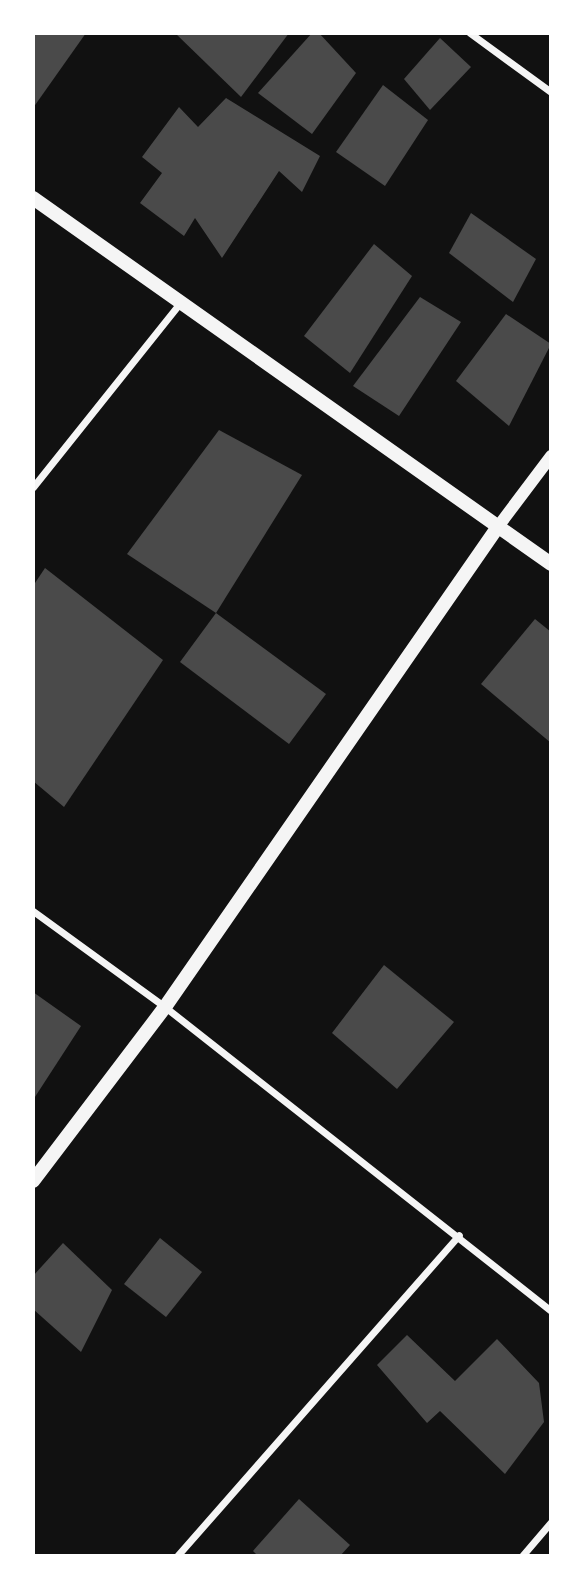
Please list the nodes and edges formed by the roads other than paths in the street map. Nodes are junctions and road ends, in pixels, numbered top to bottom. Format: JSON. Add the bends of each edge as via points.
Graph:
{"nodes":[{"id":1,"x":470,"y":33,"type":"edge"},
{"id":2,"x":551,"y":92,"type":"edge"},
{"id":3,"x":33,"y":198,"type":"edge"},
{"id":4,"x":180,"y":303,"type":"junction"},
{"id":5,"x":551,"y":456,"type":"edge"},
{"id":6,"x":33,"y":487,"type":"edge"},
{"id":7,"x":497,"y":528,"type":"junction"},
{"id":8,"x":551,"y":564,"type":"edge"},
{"id":9,"x":33,"y":911,"type":"edge"},
{"id":10,"x":166,"y":1007,"type":"junction"},
{"id":11,"x":33,"y":1181,"type":"edge"},
{"id":12,"x":459,"y":1235,"type":"junction"},
{"id":13,"x":551,"y":1311,"type":"edge"},
{"id":14,"x":551,"y":1522,"type":"edge"},
{"id":15,"x":177,"y":1556,"type":"edge"},
{"id":16,"x":522,"y":1556,"type":"edge"}],
"edges":[{"from":1,"to":2,"type":"street"},
{"from":3,"to":4,"type":"main road"},
{"from":4,"to":6,"type":"street"},
{"from":4,"to":7,"type":"main road"},
{"from":5,"to":7,"type":"street"},
{"from":7,"to":8,"type":"main road"},
{"from":7,"to":10,"type":"main road"},
{"from":9,"to":10,"type":"street"},
{"from":10,"to":11,"type":"main road"},
{"from":10,"to":12,"type":"street"},
{"from":12,"to":13,"type":"street"},
{"from":12,"to":15,"type":"street"},
{"from":14,"to":16,"type":"street"}]}
